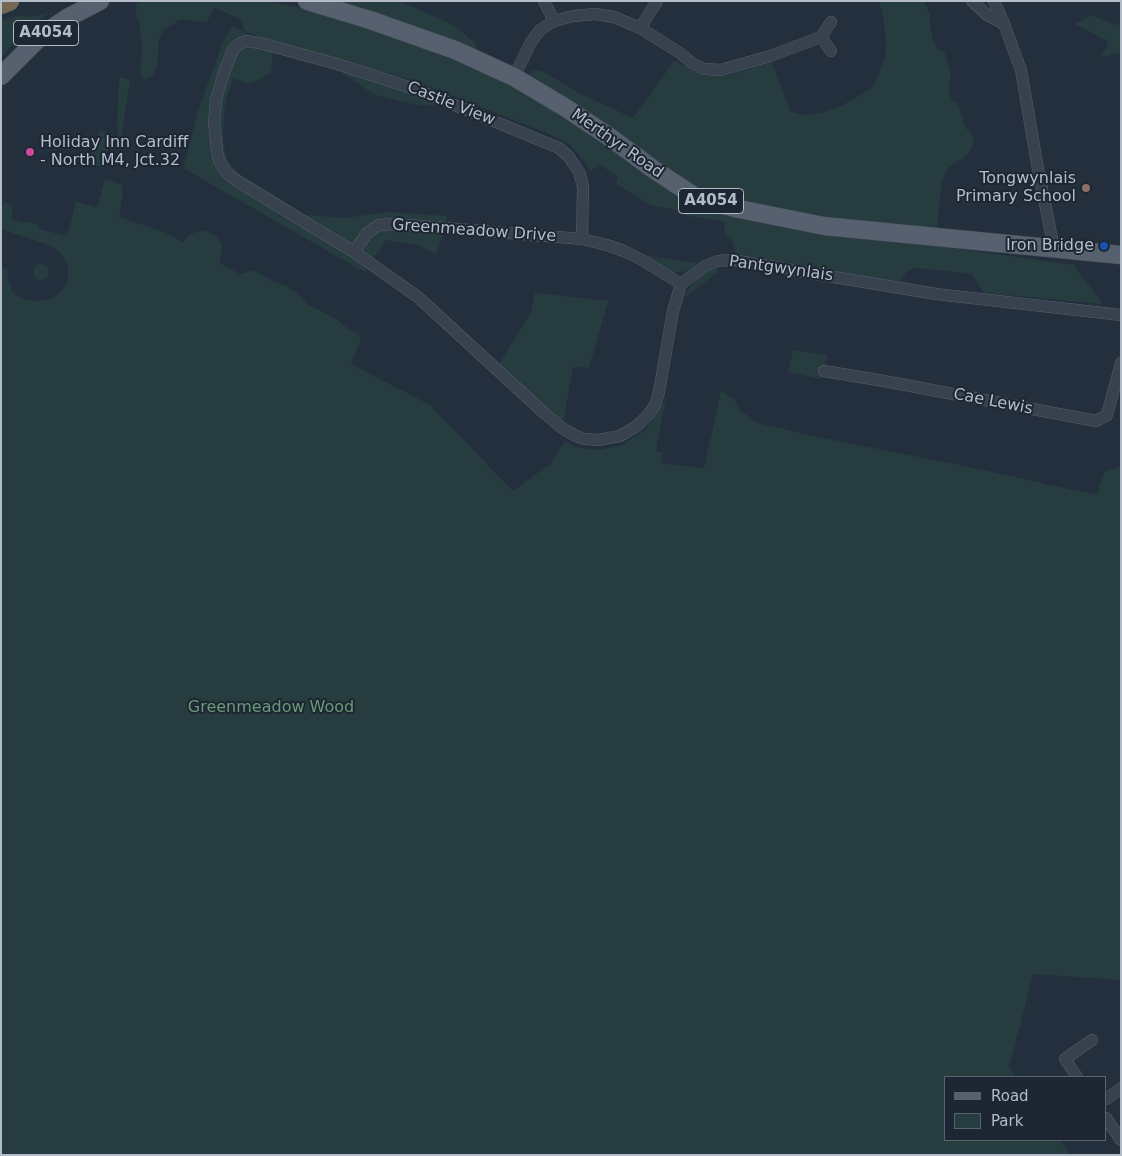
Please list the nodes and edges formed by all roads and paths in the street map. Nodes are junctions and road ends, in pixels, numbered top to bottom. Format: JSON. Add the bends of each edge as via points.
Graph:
{"nodes":[{"id":1,"x":9,"y":1,"type":"edge"},
{"id":2,"x":100,"y":1,"type":"edge"},
{"id":3,"x":307,"y":1,"type":"edge"},
{"id":4,"x":544,"y":1,"type":"edge"},
{"id":5,"x":657,"y":1,"type":"edge"},
{"id":6,"x":972,"y":1,"type":"edge"},
{"id":7,"x":994,"y":1,"type":"edge"},
{"id":8,"x":1,"y":4,"type":"edge"},
{"id":9,"x":554,"y":21,"type":"junction"},
{"id":10,"x":830,"y":22,"type":"dead end"},
{"id":11,"x":1004,"y":24,"type":"junction"},
{"id":12,"x":640,"y":28,"type":"junction"},
{"id":13,"x":821,"y":37,"type":"junction"},
{"id":14,"x":831,"y":51,"type":"dead end"},
{"id":15,"x":1,"y":76,"type":"edge"},
{"id":16,"x":514,"y":77,"type":"junction"},
{"id":17,"x":582,"y":239,"type":"junction"},
{"id":18,"x":1054,"y":248,"type":"junction"},
{"id":19,"x":354,"y":252,"type":"junction"},
{"id":20,"x":1121,"y":255,"type":"edge"},
{"id":21,"x":681,"y":284,"type":"junction"},
{"id":22,"x":1121,"y":315,"type":"edge"},
{"id":23,"x":1121,"y":363,"type":"edge"},
{"id":24,"x":824,"y":371,"type":"dead end"},
{"id":25,"x":1092,"y":1040,"type":"dead end"},
{"id":26,"x":1076,"y":1076,"type":"edge"},
{"id":27,"x":1121,"y":1088,"type":"edge"},
{"id":28,"x":1107,"y":1098,"type":"edge"},
{"id":29,"x":1107,"y":1119,"type":"edge"},
{"id":30,"x":1121,"y":1140,"type":"edge"}],
"edges":[{"from":1,"to":8,"type":"highway"},
{"from":2,"to":15,"type":"main road","number":"A4054","via":[[48,31]]},
{"from":3,"to":16,"type":"main road","name":"Merthyr Road","number":"A4054","via":[[455,50]]},
{"from":4,"to":9,"type":"street"},
{"from":5,"to":12,"type":"street"},
{"from":6,"to":11,"type":"street"},
{"from":7,"to":11,"type":"street"},
{"from":9,"to":12,"type":"street","via":[[595,14],[614,17]]},
{"from":9,"to":16,"type":"street","via":[[540,30],[531,42]]},
{"from":10,"to":13,"type":"street"},
{"from":11,"to":18,"type":"street","via":[[1020,70]]},
{"from":12,"to":13,"type":"street","via":[[692,63],[704,69],[721,70]]},
{"from":13,"to":14,"type":"street"},
{"from":16,"to":18,"type":"main road","name":"Merthyr Road","number":"A4054","via":[[566,108],[697,198],[824,226]]},
{"from":17,"to":19,"type":"street","name":"Greenmeadow Drive","via":[[388,224],[379,225],[367,233]]},
{"from":17,"to":19,"type":"street","name":"Castle View","via":[[583,186],[579,172],[558,148],[418,90],[260,43],[239,44],[233,50],[216,100],[214,123],[219,161],[237,181]]},
{"from":17,"to":21,"type":"street","name":"Greenmeadow Drive","via":[[624,251]]},
{"from":18,"to":20,"type":"main road","name":"Merthyr Road","number":"A4054"},
{"from":19,"to":21,"type":"street","via":[[418,297],[544,413],[562,428],[584,439],[620,436],[637,426],[655,405],[672,312]]},
{"from":21,"to":22,"type":"street","name":"Pantgwynlais","via":[[705,266],[732,260],[936,294]]},
{"from":23,"to":24,"type":"street","name":"Cae Lewis","via":[[1107,415],[1096,421]]},
{"from":25,"to":26,"type":"street","via":[[1065,1059]]},
{"from":27,"to":28,"type":"street"},
{"from":29,"to":30,"type":"street"}]}
